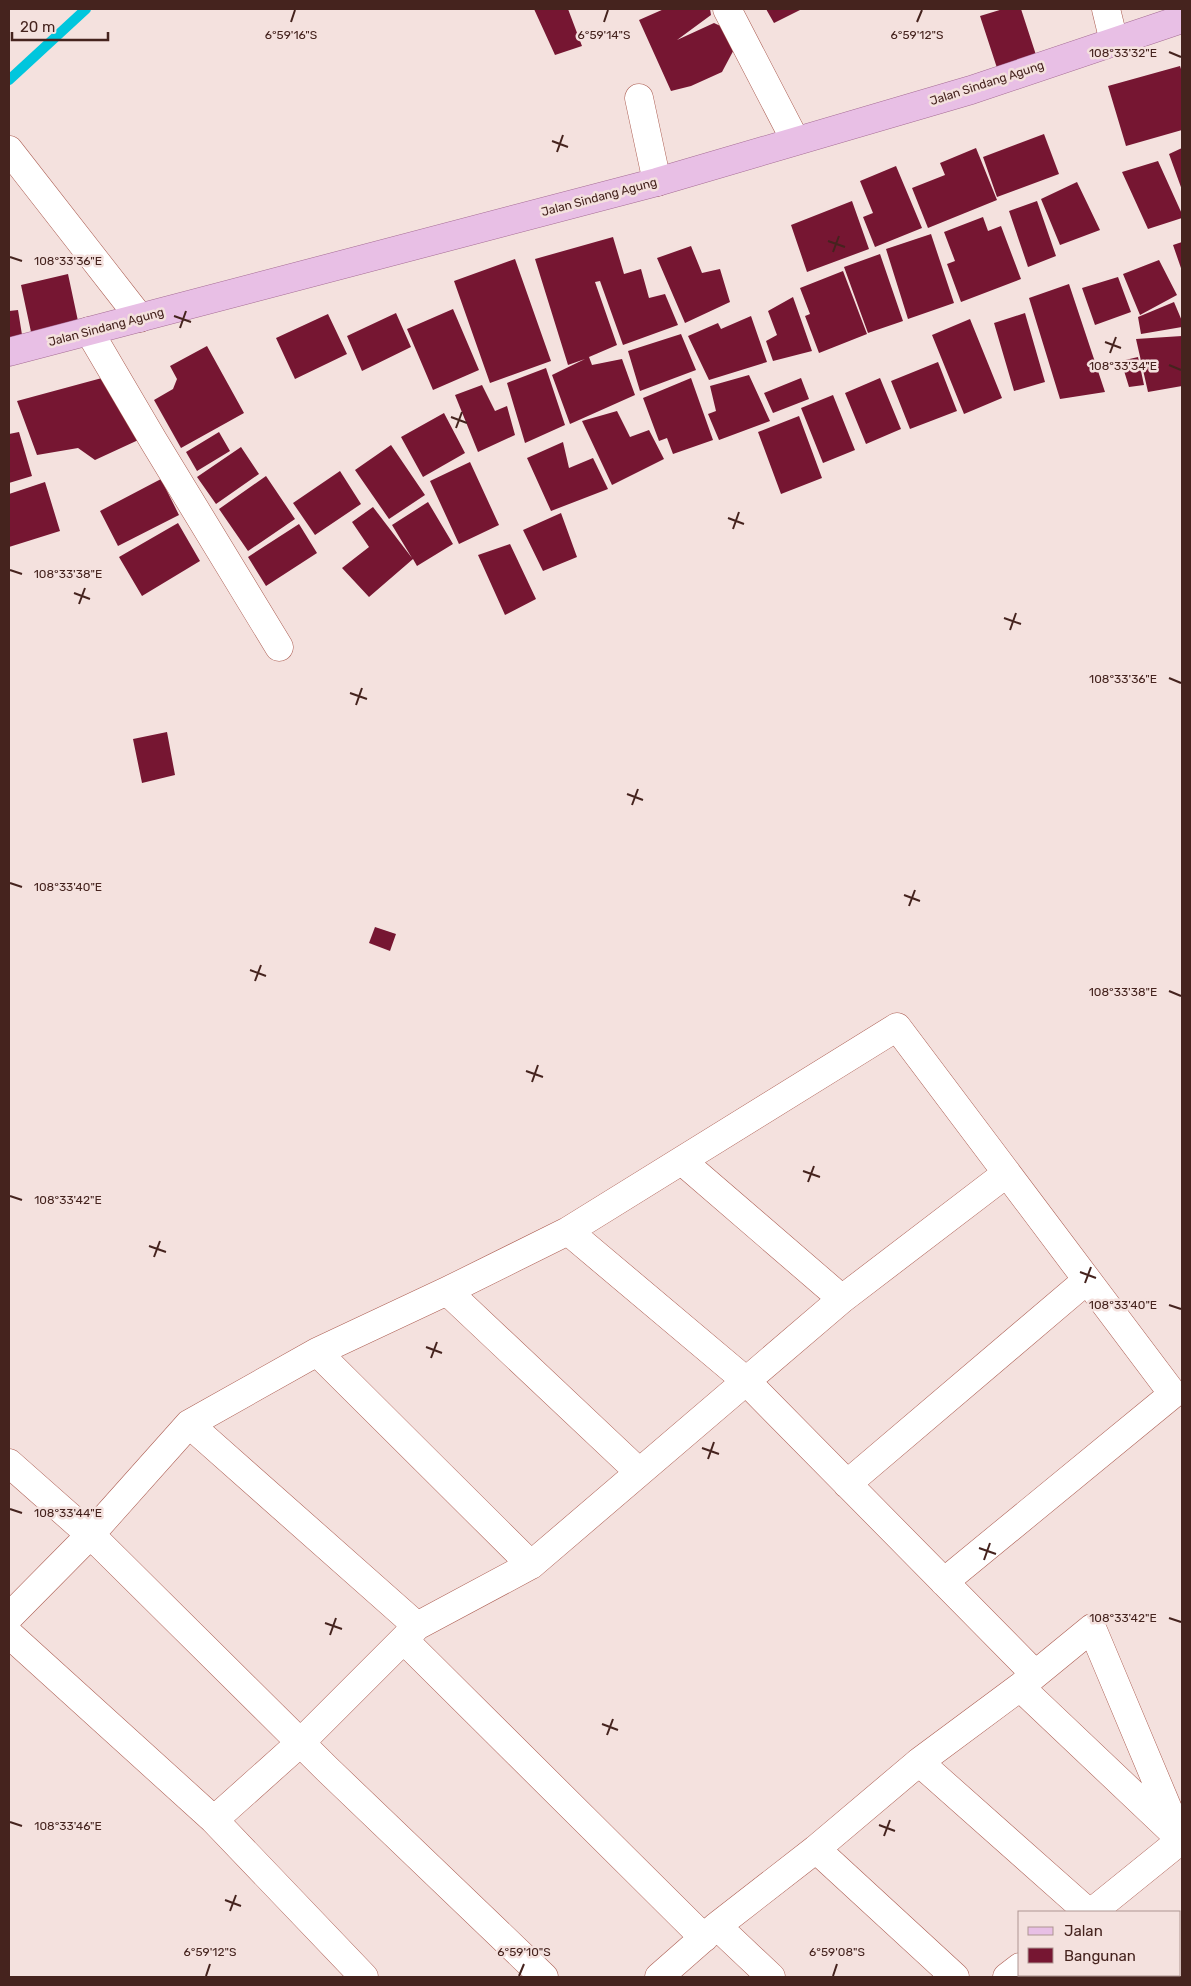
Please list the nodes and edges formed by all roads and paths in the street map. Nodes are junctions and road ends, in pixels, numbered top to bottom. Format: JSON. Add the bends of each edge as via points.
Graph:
{"nodes":[{"id":1,"x":727,"y":9,"type":"edge"},
{"id":2,"x":1106,"y":9,"type":"edge"},
{"id":3,"x":1182,"y":19,"type":"edge"},
{"id":4,"x":1114,"y":42,"type":"junction"},
{"id":5,"x":639,"y":98,"type":"dead end"},
{"id":6,"x":795,"y":140,"type":"junction"},
{"id":7,"x":9,"y":150,"type":"edge"},
{"id":8,"x":657,"y":182,"type":"junction"},
{"id":9,"x":140,"y":318,"type":"junction"},
{"id":10,"x":89,"y":331,"type":"junction"},
{"id":11,"x":9,"y":352,"type":"edge"},
{"id":12,"x":279,"y":647,"type":"dead end"},
{"id":13,"x":682,"y":1161,"type":"junction"},
{"id":14,"x":1007,"y":1173,"type":"junction"},
{"id":15,"x":568,"y":1231,"type":"junction"},
{"id":16,"x":1087,"y":1280,"type":"junction"},
{"id":17,"x":447,"y":1291,"type":"junction"},
{"id":18,"x":842,"y":1299,"type":"junction"},
{"id":19,"x":317,"y":1352,"type":"junction"},
{"id":20,"x":746,"y":1380,"type":"junction"},
{"id":21,"x":189,"y":1424,"type":"junction"},
{"id":22,"x":9,"y":1463,"type":"edge"},
{"id":23,"x":638,"y":1472,"type":"junction"},
{"id":24,"x":847,"y":1484,"type":"junction"},
{"id":25,"x":90,"y":1535,"type":"junction"},
{"id":26,"x":531,"y":1565,"type":"junction"},
{"id":27,"x":944,"y":1582,"type":"junction"},
{"id":28,"x":9,"y":1617,"type":"edge"},
{"id":29,"x":410,"y":1633,"type":"junction"},
{"id":30,"x":9,"y":1634,"type":"edge"},
{"id":31,"x":1028,"y":1681,"type":"junction"},
{"id":32,"x":300,"y":1743,"type":"junction"},
{"id":33,"x":919,"y":1762,"type":"junction"},
{"id":34,"x":214,"y":1820,"type":"junction"},
{"id":35,"x":1181,"y":1840,"type":"edge"},
{"id":36,"x":816,"y":1849,"type":"junction"},
{"id":37,"x":1087,"y":1911,"type":"edge"},
{"id":38,"x":1093,"y":1911,"type":"edge"},
{"id":39,"x":711,"y":1932,"type":"junction"},
{"id":40,"x":1018,"y":1969,"type":"edge"},
{"id":41,"x":364,"y":1977,"type":"edge"},
{"id":42,"x":544,"y":1977,"type":"edge"},
{"id":43,"x":659,"y":1977,"type":"edge"},
{"id":44,"x":771,"y":1977,"type":"edge"},
{"id":45,"x":955,"y":1977,"type":"edge"},
{"id":46,"x":1007,"y":1977,"type":"edge"}],
"edges":[{"from":1,"to":6,"type":"street"},
{"from":2,"to":4,"type":"street"},
{"from":3,"to":4,"type":"main road","name":"Jalan Sindang Agung"},
{"from":4,"to":6,"type":"main road","name":"Jalan Sindang Agung","via":[[971,90]]},
{"from":5,"to":8,"type":"street"},
{"from":6,"to":8,"type":"main road","name":"Jalan Sindang Agung"},
{"from":7,"to":9,"type":"street"},
{"from":8,"to":9,"type":"main road","name":"Jalan Sindang Agung"},
{"from":9,"to":10,"type":"main road","name":"Jalan Sindang Agung"},
{"from":10,"to":11,"type":"main road","name":"Jalan Sindang Agung"},
{"from":10,"to":12,"type":"street"},
{"from":13,"to":14,"type":"street","via":[[898,1028]]},
{"from":13,"to":15,"type":"street"},
{"from":13,"to":18,"type":"street"},
{"from":14,"to":16,"type":"street"},
{"from":14,"to":18,"type":"street"},
{"from":15,"to":17,"type":"street"},
{"from":15,"to":20,"type":"street"},
{"from":16,"to":24,"type":"street"},
{"from":16,"to":27,"type":"street","via":[[1172,1394]]},
{"from":17,"to":19,"type":"street"},
{"from":17,"to":23,"type":"street"},
{"from":18,"to":20,"type":"street"},
{"from":19,"to":21,"type":"street"},
{"from":19,"to":26,"type":"street"},
{"from":20,"to":23,"type":"street"},
{"from":20,"to":24,"type":"street"},
{"from":21,"to":25,"type":"street"},
{"from":21,"to":29,"type":"street"},
{"from":22,"to":25,"type":"street"},
{"from":23,"to":26,"type":"street"},
{"from":24,"to":27,"type":"street"},
{"from":25,"to":28,"type":"street"},
{"from":25,"to":32,"type":"street"},
{"from":26,"to":29,"type":"street"},
{"from":27,"to":31,"type":"street"},
{"from":29,"to":32,"type":"street"},
{"from":29,"to":39,"type":"street"},
{"from":30,"to":34,"type":"street"},
{"from":31,"to":33,"type":"street"},
{"from":31,"to":35,"type":"street"},
{"from":31,"to":35,"type":"street","via":[[1092,1628]]},
{"from":32,"to":34,"type":"street"},
{"from":32,"to":42,"type":"street"},
{"from":33,"to":36,"type":"street"},
{"from":33,"to":37,"type":"street"},
{"from":34,"to":41,"type":"street"},
{"from":35,"to":38,"type":"street"},
{"from":36,"to":39,"type":"street"},
{"from":36,"to":45,"type":"street"},
{"from":39,"to":43,"type":"street"},
{"from":39,"to":44,"type":"street"},
{"from":40,"to":46,"type":"street"}]}
